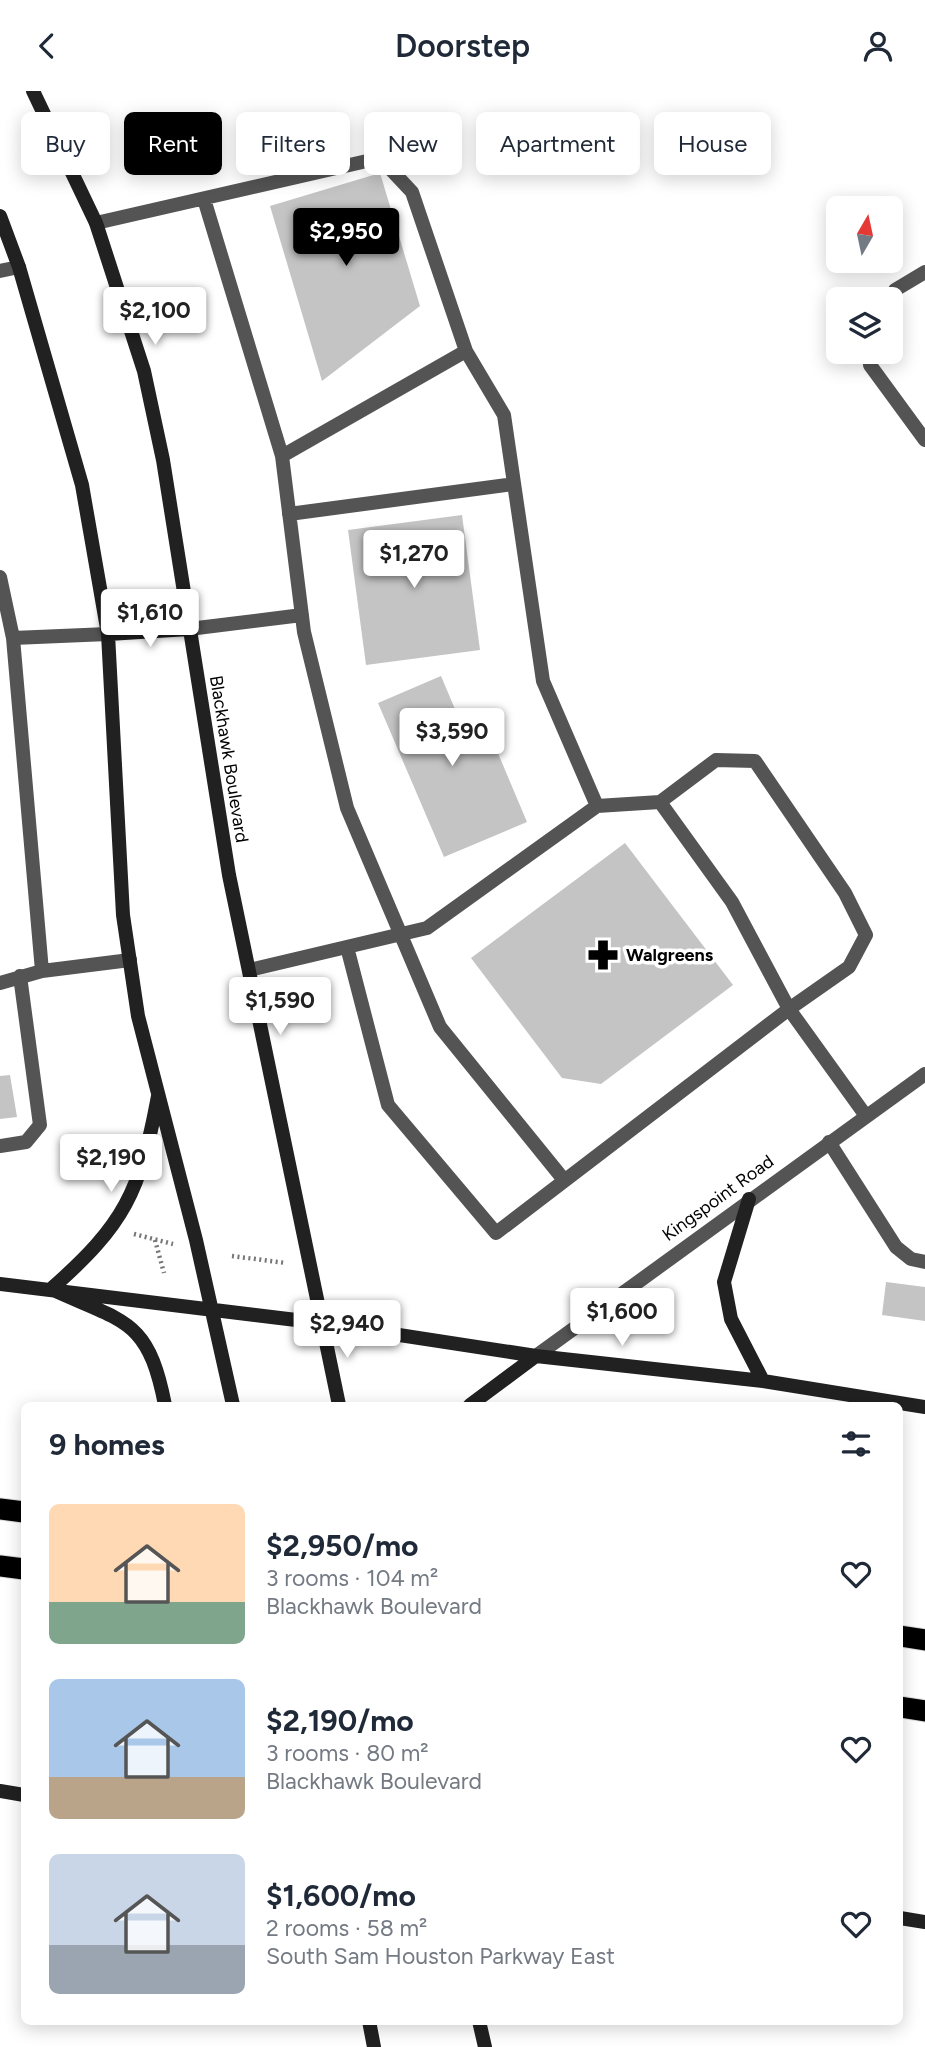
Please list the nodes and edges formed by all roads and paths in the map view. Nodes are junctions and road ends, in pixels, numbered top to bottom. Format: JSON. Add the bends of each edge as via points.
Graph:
{"nodes":[{"id":1,"x":33,"y":91,"type":"edge"},
{"id":2,"x":204,"y":199,"type":"junction"},
{"id":3,"x":0,"y":216,"type":"edge"},
{"id":4,"x":96,"y":223,"type":"junction"},
{"id":5,"x":19,"y":267,"type":"junction"},
{"id":6,"x":0,"y":271,"type":"edge"},
{"id":7,"x":925,"y":272,"type":"edge"},
{"id":8,"x":900,"y":287,"type":"edge"},
{"id":9,"x":466,"y":351,"type":"junction"},
{"id":10,"x":870,"y":364,"type":"edge"},
{"id":11,"x":925,"y":440,"type":"edge"},
{"id":12,"x":282,"y":456,"type":"junction"},
{"id":13,"x":514,"y":484,"type":"junction"},
{"id":14,"x":289,"y":514,"type":"junction"},
{"id":15,"x":0,"y":577,"type":"edge"},
{"id":16,"x":302,"y":615,"type":"junction"},
{"id":17,"x":189,"y":629,"type":"junction"},
{"id":18,"x":108,"y":633,"type":"junction"},
{"id":19,"x":13,"y":638,"type":"junction"},
{"id":20,"x":660,"y":802,"type":"junction"},
{"id":21,"x":597,"y":806,"type":"junction"},
{"id":22,"x":400,"y":935,"type":"junction"},
{"id":23,"x":347,"y":947,"type":"junction"},
{"id":24,"x":130,"y":960,"type":"junction"},
{"id":25,"x":248,"y":969,"type":"junction"},
{"id":26,"x":42,"y":971,"type":"junction"},
{"id":27,"x":20,"y":976,"type":"junction"},
{"id":28,"x":0,"y":983,"type":"edge"},
{"id":29,"x":789,"y":1010,"type":"junction"},
{"id":30,"x":925,"y":1074,"type":"edge"},
{"id":31,"x":159,"y":1092,"type":"junction"},
{"id":32,"x":866,"y":1116,"type":"junction"},
{"id":33,"x":829,"y":1142,"type":"junction"},
{"id":34,"x":0,"y":1146,"type":"edge"},
{"id":35,"x":564,"y":1180,"type":"junction"},
{"id":36,"x":749,"y":1199,"type":"junction"},
{"id":37,"x":130,"y":1233,"type":"dead end"},
{"id":38,"x":155,"y":1240,"type":"junction"},
{"id":39,"x":176,"y":1245,"type":"dead end"},
{"id":40,"x":232,"y":1256,"type":"dead end"},
{"id":41,"x":925,"y":1262,"type":"edge"},
{"id":42,"x":286,"y":1263,"type":"dead end"},
{"id":43,"x":164,"y":1273,"type":"dead end"},
{"id":44,"x":0,"y":1284,"type":"edge"},
{"id":45,"x":51,"y":1289,"type":"junction"},
{"id":46,"x":213,"y":1310,"type":"junction"},
{"id":47,"x":321,"y":1323,"type":"junction"},
{"id":48,"x":536,"y":1356,"type":"junction"},
{"id":49,"x":763,"y":1381,"type":"junction"},
{"id":50,"x":164,"y":1402,"type":"edge"},
{"id":51,"x":232,"y":1402,"type":"edge"},
{"id":52,"x":338,"y":1402,"type":"edge"},
{"id":53,"x":474,"y":1402,"type":"edge"},
{"id":54,"x":894,"y":1402,"type":"edge"},
{"id":55,"x":903,"y":1403,"type":"edge"},
{"id":56,"x":925,"y":1407,"type":"edge"},
{"id":57,"x":0,"y":1509,"type":"edge"},
{"id":58,"x":21,"y":1512,"type":"edge"},
{"id":59,"x":903,"y":1636,"type":"edge"},
{"id":60,"x":925,"y":1640,"type":"edge"},
{"id":61,"x":903,"y":1707,"type":"edge"},
{"id":62,"x":925,"y":1711,"type":"edge"},
{"id":63,"x":1,"y":1792,"type":"edge"},
{"id":64,"x":21,"y":1795,"type":"edge"},
{"id":65,"x":903,"y":1918,"type":"edge"},
{"id":66,"x":925,"y":1922,"type":"edge"},
{"id":67,"x":370,"y":2025,"type":"edge"},
{"id":68,"x":480,"y":2025,"type":"edge"},
{"id":69,"x":374,"y":2047,"type":"edge"},
{"id":70,"x":485,"y":2047,"type":"edge"}],
"edges":[{"from":1,"to":4,"type":"main road","name":"Blackhawk Boulevard"},
{"from":2,"to":4,"type":"street"},
{"from":2,"to":9,"type":"street","via":[[380,158],[412,192]]},
{"from":2,"to":12,"type":"street"},
{"from":3,"to":5,"type":"main road"},
{"from":4,"to":17,"type":"main road","name":"Blackhawk Boulevard","via":[[144,371]]},
{"from":5,"to":6,"type":"street"},
{"from":5,"to":18,"type":"main road","via":[[82,485]]},
{"from":7,"to":8,"type":"street"},
{"from":9,"to":12,"type":"street"},
{"from":9,"to":13,"type":"street","via":[[505,415]]},
{"from":10,"to":11,"type":"street"},
{"from":12,"to":14,"type":"street"},
{"from":13,"to":14,"type":"street"},
{"from":13,"to":21,"type":"street","via":[[543,681]]},
{"from":14,"to":16,"type":"street"},
{"from":15,"to":19,"type":"street"},
{"from":16,"to":17,"type":"street"},
{"from":16,"to":22,"type":"street","via":[[346,808]]},
{"from":17,"to":18,"type":"main road"},
{"from":17,"to":25,"type":"main road","name":"Blackhawk Boulevard"},
{"from":18,"to":19,"type":"street"},
{"from":18,"to":24,"type":"main road","via":[[123,915]]},
{"from":19,"to":26,"type":"street"},
{"from":20,"to":21,"type":"street"},
{"from":20,"to":29,"type":"street","via":[[732,902]]},
{"from":20,"to":29,"type":"street","via":[[716,760],[755,761],[845,893],[866,935],[849,967]]},
{"from":21,"to":22,"type":"street","via":[[427,928]]},
{"from":22,"to":23,"type":"street"},
{"from":22,"to":35,"type":"street","via":[[440,1027]]},
{"from":23,"to":25,"type":"street"},
{"from":23,"to":35,"type":"street","via":[[388,1105],[495,1233]]},
{"from":24,"to":26,"type":"street"},
{"from":24,"to":31,"type":"main road","via":[[138,1016]]},
{"from":25,"to":47,"type":"main road","name":"Blackhawk Boulevard"},
{"from":26,"to":27,"type":"street"},
{"from":27,"to":28,"type":"street"},
{"from":27,"to":34,"type":"street","via":[[40,1125],[26,1142]]},
{"from":29,"to":32,"type":"street"},
{"from":29,"to":35,"type":"street"},
{"from":30,"to":32,"type":"street","name":"Kingspoint Road"},
{"from":31,"to":45,"type":"main road","via":[[146,1156],[117,1222],[92,1253]]},
{"from":31,"to":46,"type":"main road"},
{"from":32,"to":33,"type":"street","name":"Kingspoint Road"},
{"from":33,"to":36,"type":"street","name":"Kingspoint Road"},
{"from":33,"to":41,"type":"street","via":[[896,1247],[911,1259]]},
{"from":36,"to":48,"type":"street","name":"Kingspoint Road"},
{"from":36,"to":49,"type":"main road","via":[[724,1282],[731,1319]]},
{"from":37,"to":38,"type":"path"},
{"from":38,"to":39,"type":"path"},
{"from":38,"to":43,"type":"path"},
{"from":40,"to":42,"type":"path"},
{"from":44,"to":45,"type":"main road"},
{"from":45,"to":46,"type":"main road"},
{"from":45,"to":50,"type":"main road","via":[[131,1325],[157,1365]]},
{"from":46,"to":47,"type":"main road"},
{"from":46,"to":51,"type":"main road"},
{"from":47,"to":48,"type":"main road"},
{"from":47,"to":52,"type":"main road","name":"Blackhawk Boulevard"},
{"from":48,"to":49,"type":"main road"},
{"from":48,"to":53,"type":"main road"},
{"from":49,"to":54,"type":"main road"},
{"from":55,"to":56,"type":"main road"},
{"from":57,"to":58,"type":"highway"},
{"from":59,"to":60,"type":"highway"},
{"from":61,"to":62,"type":"highway"},
{"from":63,"to":64,"type":"main road"},
{"from":65,"to":66,"type":"main road"},
{"from":67,"to":69,"type":"main road"},
{"from":68,"to":70,"type":"main road"}]}
